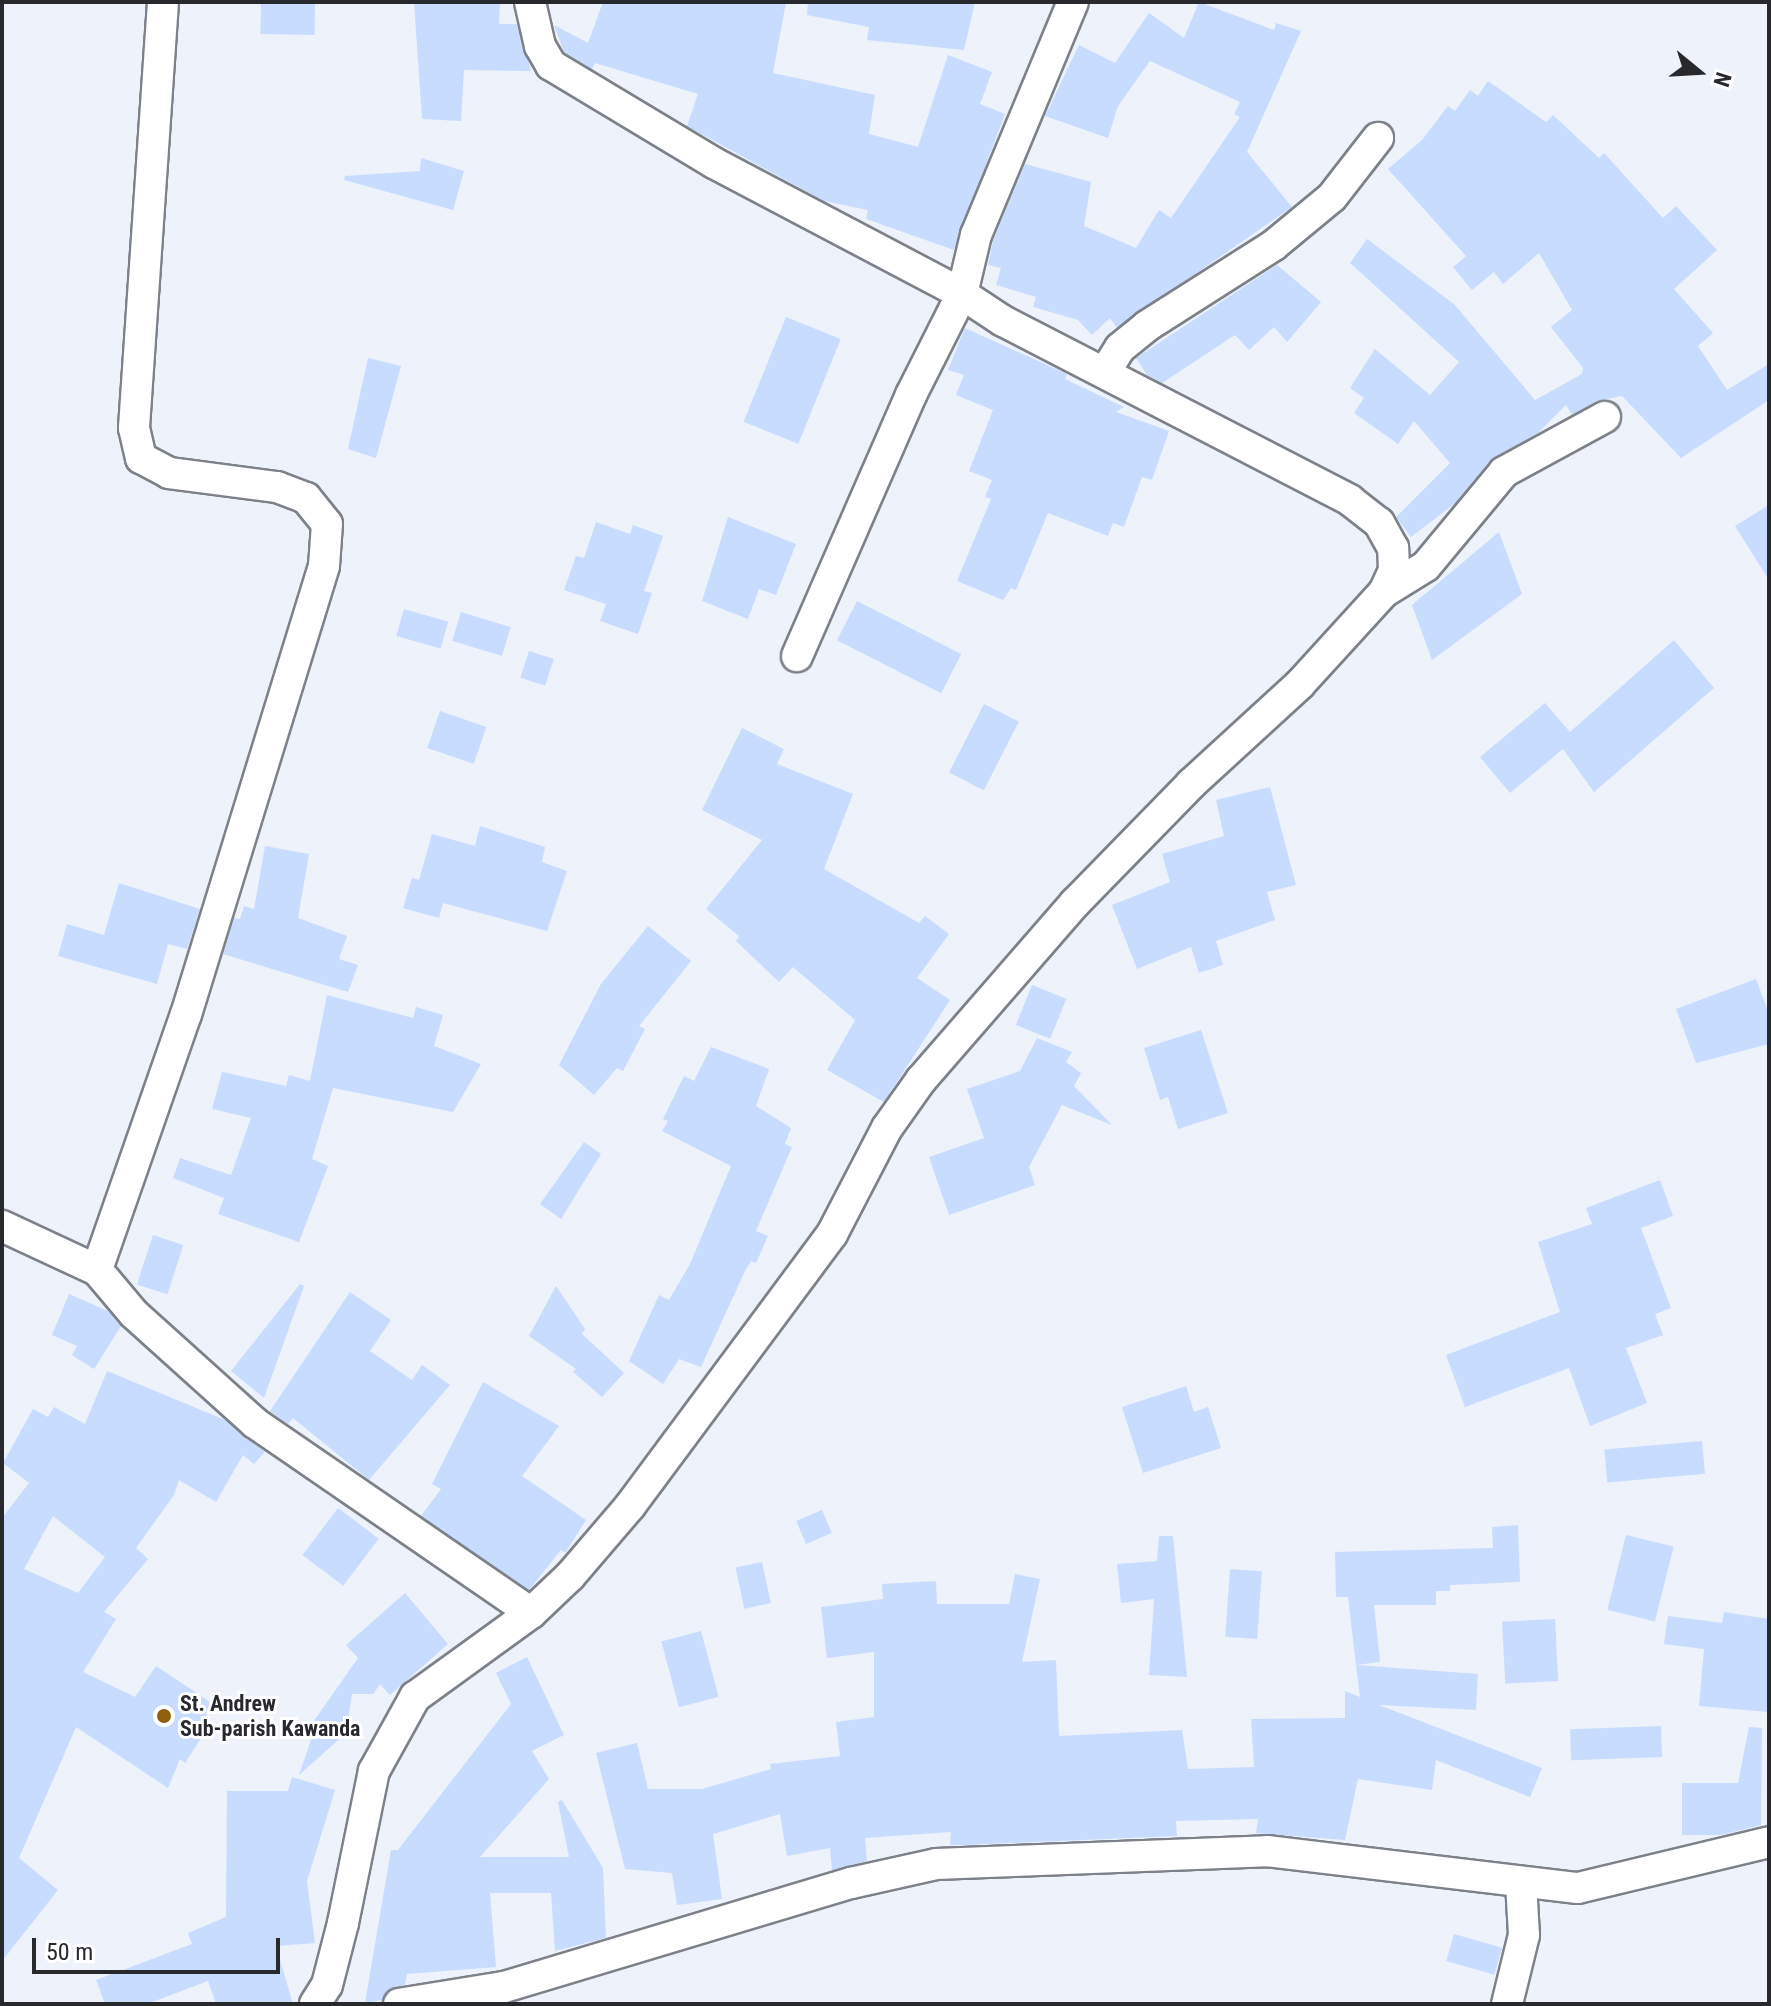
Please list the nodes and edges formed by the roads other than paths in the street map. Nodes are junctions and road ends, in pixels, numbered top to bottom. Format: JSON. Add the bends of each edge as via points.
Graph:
{"nodes":[{"id":1,"x":163,"y":2,"type":"edge"},
{"id":2,"x":530,"y":2,"type":"edge"},
{"id":3,"x":1073,"y":2,"type":"edge"},
{"id":4,"x":1378,"y":138,"type":"dead end"},
{"id":5,"x":962,"y":294,"type":"junction"},
{"id":6,"x":1105,"y":372,"type":"junction"},
{"id":7,"x":1605,"y":417,"type":"dead end"},
{"id":8,"x":1384,"y":592,"type":"junction"},
{"id":9,"x":797,"y":656,"type":"dead end"},
{"id":10,"x":2,"y":1226,"type":"edge"},
{"id":11,"x":97,"y":1270,"type":"junction"},
{"id":12,"x":531,"y":1613,"type":"junction"},
{"id":13,"x":1769,"y":1842,"type":"edge"},
{"id":14,"x":1521,"y":1883,"type":"junction"},
{"id":15,"x":315,"y":2004,"type":"edge"},
{"id":16,"x":399,"y":2004,"type":"edge"},
{"id":17,"x":1507,"y":2004,"type":"edge"}],
"edges":[{"from":1,"to":11,"type":"street","via":[[134,428],[141,458],[169,473],[277,487],[306,498],[327,524],[324,566],[186,1014]]},
{"from":2,"to":5,"type":"street","via":[[540,46],[551,65],[714,163]]},
{"from":3,"to":5,"type":"street","via":[[981,221]]},
{"from":4,"to":6,"type":"street","via":[[1332,197],[1274,245],[1147,326],[1120,348]]},
{"from":5,"to":6,"type":"street","via":[[1003,321]]},
{"from":5,"to":9,"type":"street","via":[[911,395]]},
{"from":6,"to":8,"type":"street","via":[[1350,500],[1379,523],[1393,548],[1394,571]]},
{"from":7,"to":8,"type":"street","via":[[1504,472],[1426,566]]},
{"from":8,"to":12,"type":"street","via":[[1300,684],[1191,784],[1075,903],[921,1080],[887,1128],[832,1234],[630,1506]]},
{"from":10,"to":11,"type":"street"},
{"from":11,"to":12,"type":"street","via":[[134,1314],[255,1423]]},
{"from":12,"to":15,"type":"street","via":[[415,1697],[388,1739],[374,1771],[327,1985]]},
{"from":13,"to":14,"type":"street","via":[[1578,1888]]},
{"from":14,"to":16,"type":"street","via":[[1254,1850],[936,1864],[851,1883],[504,1987]]},
{"from":14,"to":17,"type":"street","via":[[1524,1935]]}]}
